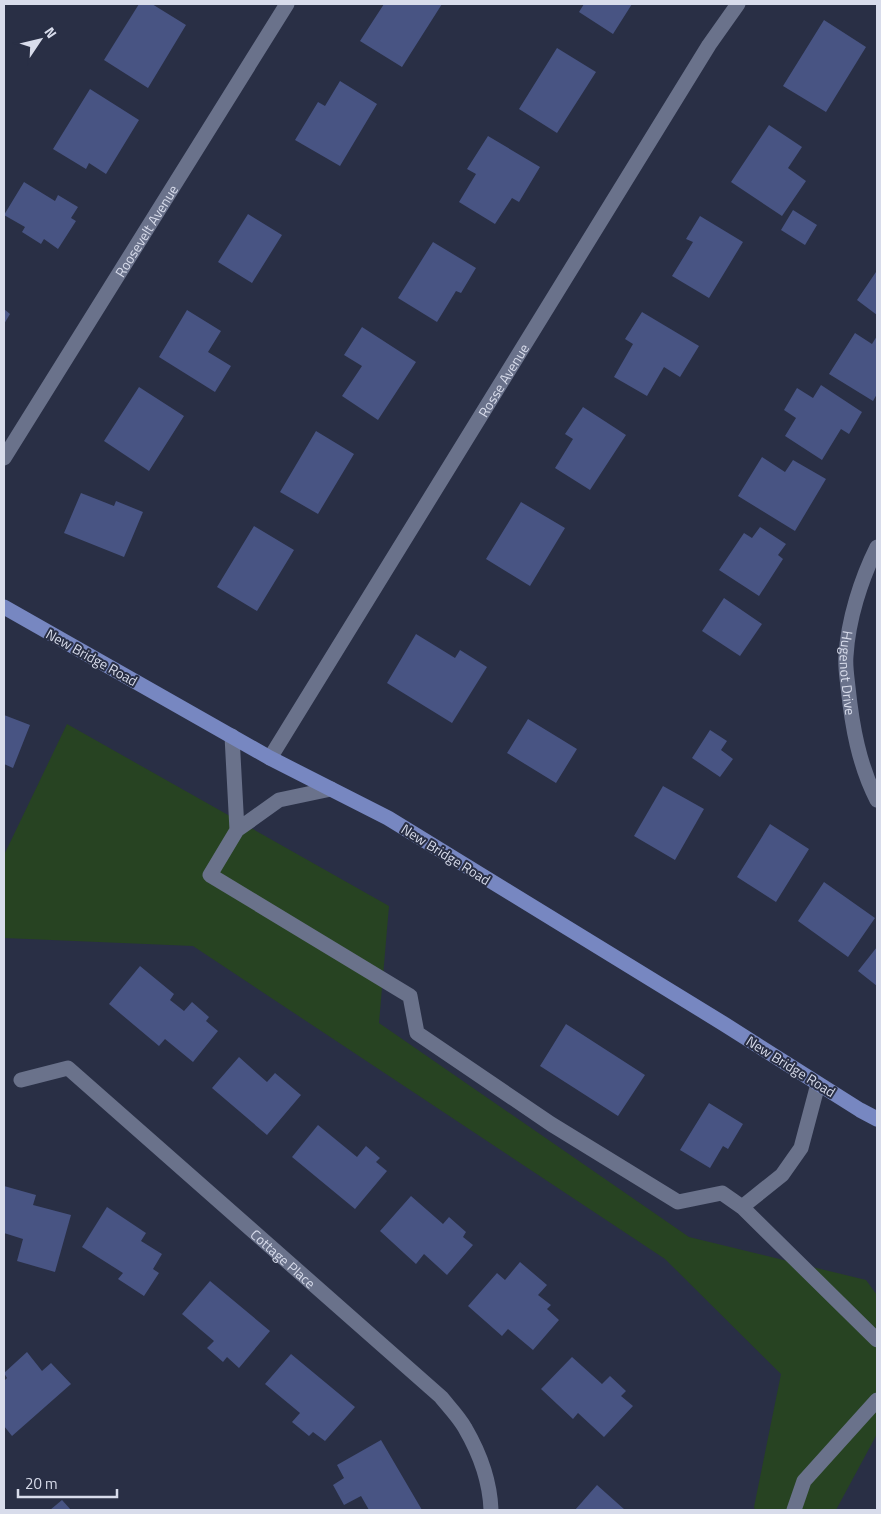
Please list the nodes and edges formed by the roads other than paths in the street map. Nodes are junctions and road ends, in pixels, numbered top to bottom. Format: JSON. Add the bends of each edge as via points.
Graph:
{"nodes":[{"id":1,"x":287,"y":4,"type":"edge"},
{"id":2,"x":738,"y":4,"type":"edge"},
{"id":3,"x":4,"y":458,"type":"edge"},
{"id":4,"x":877,"y":547,"type":"edge"},
{"id":5,"x":4,"y":607,"type":"edge"},
{"id":6,"x":232,"y":736,"type":"junction"},
{"id":7,"x":270,"y":758,"type":"junction"},
{"id":8,"x":331,"y":788,"type":"junction"},
{"id":9,"x":877,"y":800,"type":"edge"},
{"id":10,"x":237,"y":830,"type":"junction"},
{"id":11,"x":21,"y":1080,"type":"dead end"},
{"id":12,"x":818,"y":1084,"type":"junction"},
{"id":13,"x":860,"y":1110,"type":"junction"},
{"id":14,"x":877,"y":1119,"type":"edge"},
{"id":15,"x":877,"y":1128,"type":"edge"},
{"id":16,"x":742,"y":1207,"type":"junction"},
{"id":17,"x":877,"y":1340,"type":"edge"},
{"id":18,"x":877,"y":1400,"type":"edge"},
{"id":19,"x":491,"y":1510,"type":"edge"},
{"id":20,"x":794,"y":1510,"type":"edge"}],
"edges":[{"from":1,"to":3,"type":"street","name":"Roosevelt Avenue"},
{"from":2,"to":7,"type":"street","name":"Rosse Avenue"},
{"from":4,"to":9,"type":"street","name":"Hugenot Drive","via":[[854,608],[846,657],[850,708],[859,755]]},
{"from":5,"to":6,"type":"main road","name":"New Bridge Road"},
{"from":6,"to":7,"type":"main road","name":"New Bridge Road"},
{"from":6,"to":10,"type":"street"},
{"from":7,"to":8,"type":"main road","name":"New Bridge Road"},
{"from":8,"to":10,"type":"street","via":[[279,800]]},
{"from":8,"to":12,"type":"main road","name":"New Bridge Road","via":[[396,823]]},
{"from":10,"to":16,"type":"street","via":[[210,875],[410,996],[417,1033],[551,1124],[678,1202],[722,1193]]},
{"from":11,"to":19,"type":"street","name":"Cottage Place","via":[[68,1068],[441,1397],[465,1427],[480,1459]]},
{"from":12,"to":13,"type":"main road","name":"New Bridge Road"},
{"from":12,"to":16,"type":"street","via":[[801,1148],[782,1175]]},
{"from":13,"to":14,"type":"main road","name":"New Bridge Road"},
{"from":13,"to":15,"type":"main road"},
{"from":16,"to":17,"type":"street"},
{"from":18,"to":20,"type":"street","via":[[804,1481]]}]}
